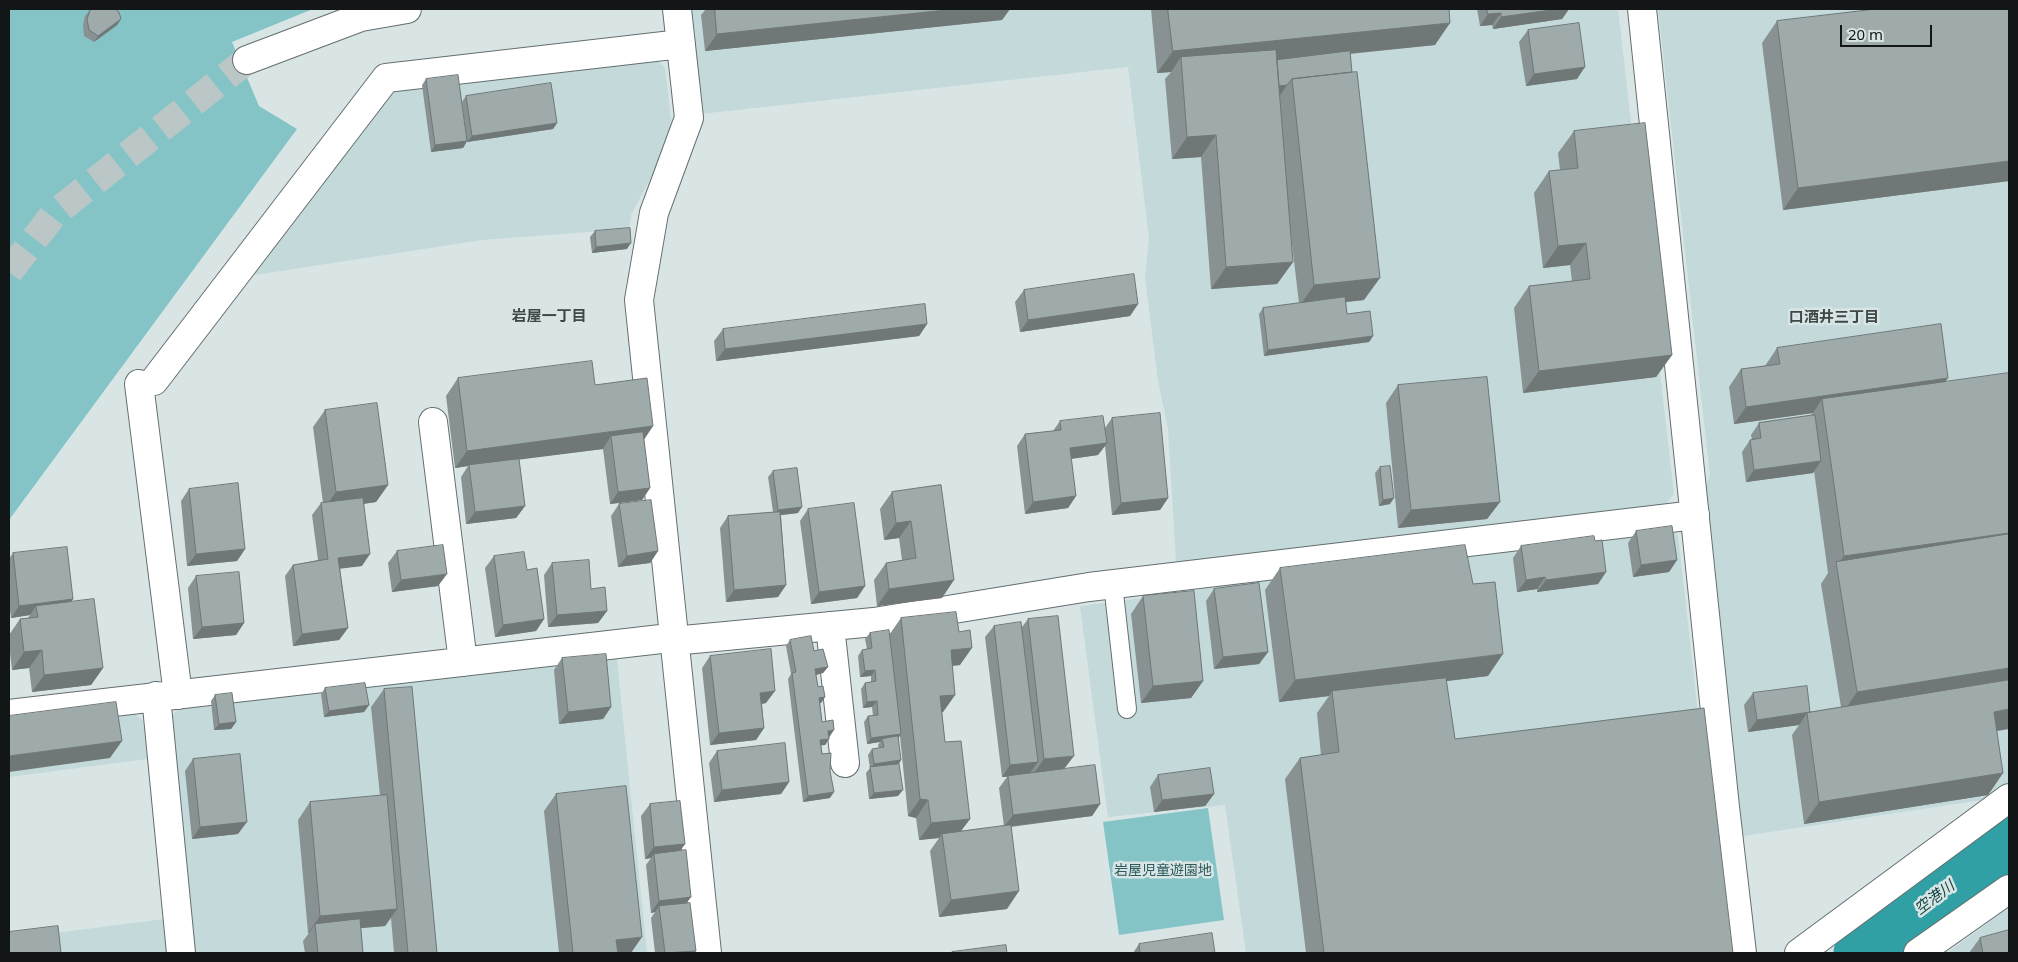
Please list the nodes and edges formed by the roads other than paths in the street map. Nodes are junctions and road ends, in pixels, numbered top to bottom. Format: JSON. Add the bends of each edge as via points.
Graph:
{"nodes":[{"id":1,"x":407,"y":9,"type":"edge"},
{"id":2,"x":677,"y":9,"type":"edge"},
{"id":3,"x":1642,"y":9,"type":"edge"},
{"id":4,"x":681,"y":44,"type":"junction"},
{"id":5,"x":248,"y":60,"type":"tunnel mouth"},
{"id":6,"x":433,"y":422,"type":"dead end"},
{"id":7,"x":1695,"y":515,"type":"junction"},
{"id":8,"x":1113,"y":584,"type":"junction"},
{"id":9,"x":830,"y":626,"type":"junction"},
{"id":10,"x":673,"y":640,"type":"junction"},
{"id":11,"x":463,"y":662,"type":"junction"},
{"id":12,"x":167,"y":696,"type":"junction"},
{"id":13,"x":1127,"y":709,"type":"dead end"},
{"id":14,"x":9,"y":714,"type":"edge"},
{"id":15,"x":845,"y":763,"type":"dead end"},
{"id":16,"x":2009,"y":798,"type":"edge"},
{"id":17,"x":2009,"y":889,"type":"edge"},
{"id":18,"x":181,"y":953,"type":"edge"},
{"id":19,"x":707,"y":953,"type":"edge"},
{"id":20,"x":1742,"y":953,"type":"edge"},
{"id":21,"x":1799,"y":953,"type":"edge"},
{"id":22,"x":1918,"y":953,"type":"edge"}],
"edges":[{"from":1,"to":5,"type":"street","via":[[360,17]]},
{"from":2,"to":4,"type":"street"},
{"from":3,"to":7,"type":"street"},
{"from":4,"to":10,"type":"street","via":[[689,118],[654,213],[640,300]]},
{"from":4,"to":12,"type":"street","via":[[386,78],[146,383]]},
{"from":6,"to":11,"type":"street"},
{"from":7,"to":8,"type":"street"},
{"from":7,"to":20,"type":"street"},
{"from":8,"to":9,"type":"street","via":[[874,622]]},
{"from":8,"to":13,"type":"lane"},
{"from":9,"to":10,"type":"street"},
{"from":9,"to":15,"type":"street"},
{"from":10,"to":11,"type":"street"},
{"from":10,"to":19,"type":"street"},
{"from":11,"to":12,"type":"street"},
{"from":12,"to":14,"type":"street"},
{"from":12,"to":18,"type":"street"},
{"from":16,"to":21,"type":"street"},
{"from":17,"to":22,"type":"street"}]}
